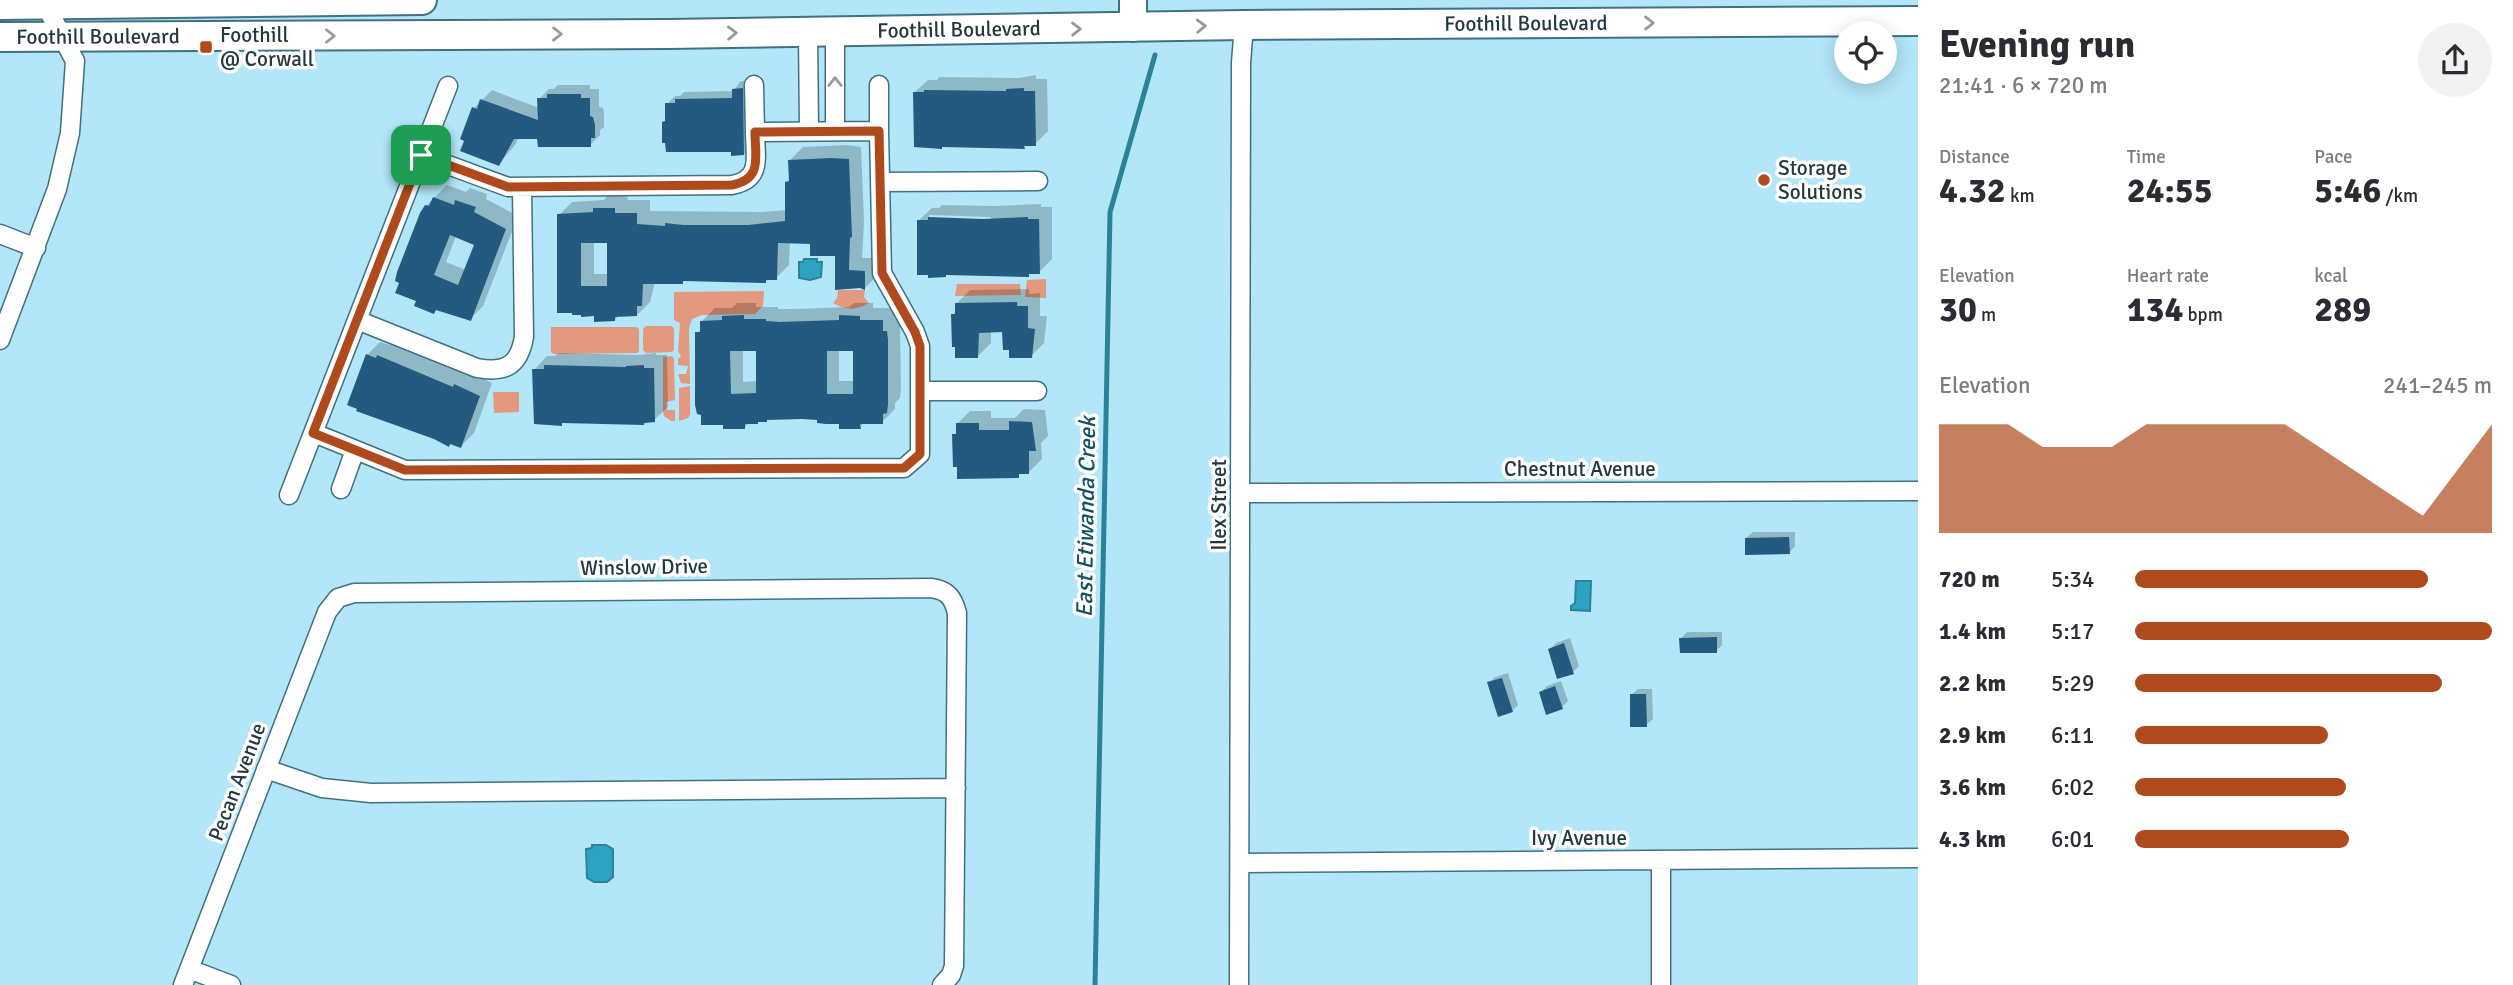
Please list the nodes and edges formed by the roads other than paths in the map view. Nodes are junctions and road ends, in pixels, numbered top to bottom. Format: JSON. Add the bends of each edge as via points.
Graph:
{"nodes":[{"id":1,"x":422,"y":0,"type":"edge"},
{"id":2,"x":1133,"y":0,"type":"edge"},
{"id":3,"x":44,"y":2,"type":"edge"},
{"id":4,"x":0,"y":5,"type":"edge"},
{"id":5,"x":1918,"y":20,"type":"edge"},
{"id":6,"x":1244,"y":25,"type":"junction"},
{"id":7,"x":1133,"y":28,"type":"junction"},
{"id":8,"x":821,"y":32,"type":"junction"},
{"id":9,"x":0,"y":37,"type":"edge"},
{"id":10,"x":63,"y":37,"type":"junction"},
{"id":11,"x":754,"y":85,"type":"dead end"},
{"id":12,"x":879,"y":85,"type":"dead end"},
{"id":13,"x":448,"y":86,"type":"dead end"},
{"id":14,"x":803,"y":131,"type":"junction"},
{"id":15,"x":835,"y":131,"type":"junction"},
{"id":16,"x":879,"y":131,"type":"junction"},
{"id":17,"x":755,"y":132,"type":"junction"},
{"id":18,"x":421,"y":155,"type":"junction"},
{"id":19,"x":1038,"y":181,"type":"dead end"},
{"id":20,"x":880,"y":182,"type":"junction"},
{"id":21,"x":522,"y":187,"type":"junction"},
{"id":22,"x":0,"y":234,"type":"edge"},
{"id":23,"x":36,"y":248,"type":"junction"},
{"id":24,"x":357,"y":320,"type":"junction"},
{"id":25,"x":0,"y":340,"type":"edge"},
{"id":26,"x":920,"y":391,"type":"junction"},
{"id":27,"x":1037,"y":391,"type":"dead end"},
{"id":28,"x":313,"y":433,"type":"junction"},
{"id":29,"x":355,"y":450,"type":"junction"},
{"id":30,"x":341,"y":489,"type":"dead end"},
{"id":31,"x":1918,"y":491,"type":"edge"},
{"id":32,"x":1242,"y":493,"type":"junction"},
{"id":33,"x":289,"y":495,"type":"dead end"},
{"id":34,"x":338,"y":597,"type":"joint"},
{"id":35,"x":266,"y":769,"type":"junction"},
{"id":36,"x":956,"y":788,"type":"junction"},
{"id":37,"x":1918,"y":858,"type":"edge"},
{"id":38,"x":1661,"y":860,"type":"junction"},
{"id":39,"x":1241,"y":863,"type":"junction"},
{"id":40,"x":186,"y":977,"type":"edge"},
{"id":41,"x":231,"y":985,"type":"edge"},
{"id":42,"x":942,"y":985,"type":"edge"},
{"id":43,"x":1239,"y":985,"type":"edge"},
{"id":44,"x":1661,"y":985,"type":"edge"}],
"edges":[{"from":1,"to":3,"type":"main road","name":"Foothill Boulevard"},
{"from":2,"to":7,"type":"main road"},
{"from":3,"to":4,"type":"main road","name":"Foothill Boulevard"},
{"from":3,"to":10,"type":"street"},
{"from":6,"to":5,"type":"main road","name":"Foothill Boulevard","one_way":true},
{"from":7,"to":6,"type":"main road","name":"Foothill Boulevard","one_way":true},
{"from":6,"to":32,"type":"street","name":"Ilex Street"},
{"from":8,"to":7,"type":"main road","name":"Foothill Boulevard","one_way":true},
{"from":10,"to":8,"type":"main road","name":"Foothill Boulevard","one_way":true},
{"from":8,"to":14,"type":"street","via":[[808,75]]},
{"from":15,"to":8,"type":"street","one_way":true},
{"from":9,"to":10,"type":"main road","name":"Foothill Boulevard"},
{"from":10,"to":23,"type":"street","via":[[75,61],[70,134]]},
{"from":11,"to":17,"type":"street"},
{"from":12,"to":16,"type":"street"},
{"from":13,"to":18,"type":"street"},
{"from":14,"to":15,"type":"street"},
{"from":14,"to":17,"type":"street"},
{"from":15,"to":16,"type":"street"},
{"from":16,"to":20,"type":"street"},
{"from":17,"to":21,"type":"street","via":[[755,168],[744,183]]},
{"from":18,"to":21,"type":"street","via":[[508,187]]},
{"from":18,"to":24,"type":"street"},
{"from":19,"to":20,"type":"street"},
{"from":20,"to":26,"type":"street","via":[[882,273],[920,346]]},
{"from":21,"to":24,"type":"street","via":[[524,337],[518,358],[505,368],[477,368]]},
{"from":22,"to":23,"type":"street"},
{"from":23,"to":25,"type":"street"},
{"from":24,"to":28,"type":"street"},
{"from":26,"to":27,"type":"street"},
{"from":26,"to":29,"type":"street","via":[[920,454],[904,468],[405,470]]},
{"from":28,"to":29,"type":"street"},
{"from":28,"to":33,"type":"street"},
{"from":29,"to":30,"type":"street"},
{"from":31,"to":32,"type":"street","name":"Chestnut Avenue"},
{"from":32,"to":39,"type":"street","name":"Ilex Street"},
{"from":34,"to":35,"type":"street","name":"Pecan Avenue","via":[[327,612]]},
{"from":34,"to":36,"type":"street","name":"Winslow Drive","via":[[354,593],[942,589],[950,594],[957,613]]},
{"from":35,"to":36,"type":"street","via":[[323,788],[371,793]]},
{"from":35,"to":40,"type":"street","name":"Pecan Avenue"},
{"from":36,"to":42,"type":"street","via":[[954,966]]},
{"from":37,"to":38,"type":"street","name":"Ivy Avenue"},
{"from":38,"to":39,"type":"street","name":"Ivy Avenue"},
{"from":38,"to":44,"type":"street"},
{"from":39,"to":43,"type":"street","name":"Ilex Street"},
{"from":40,"to":41,"type":"street"}]}
